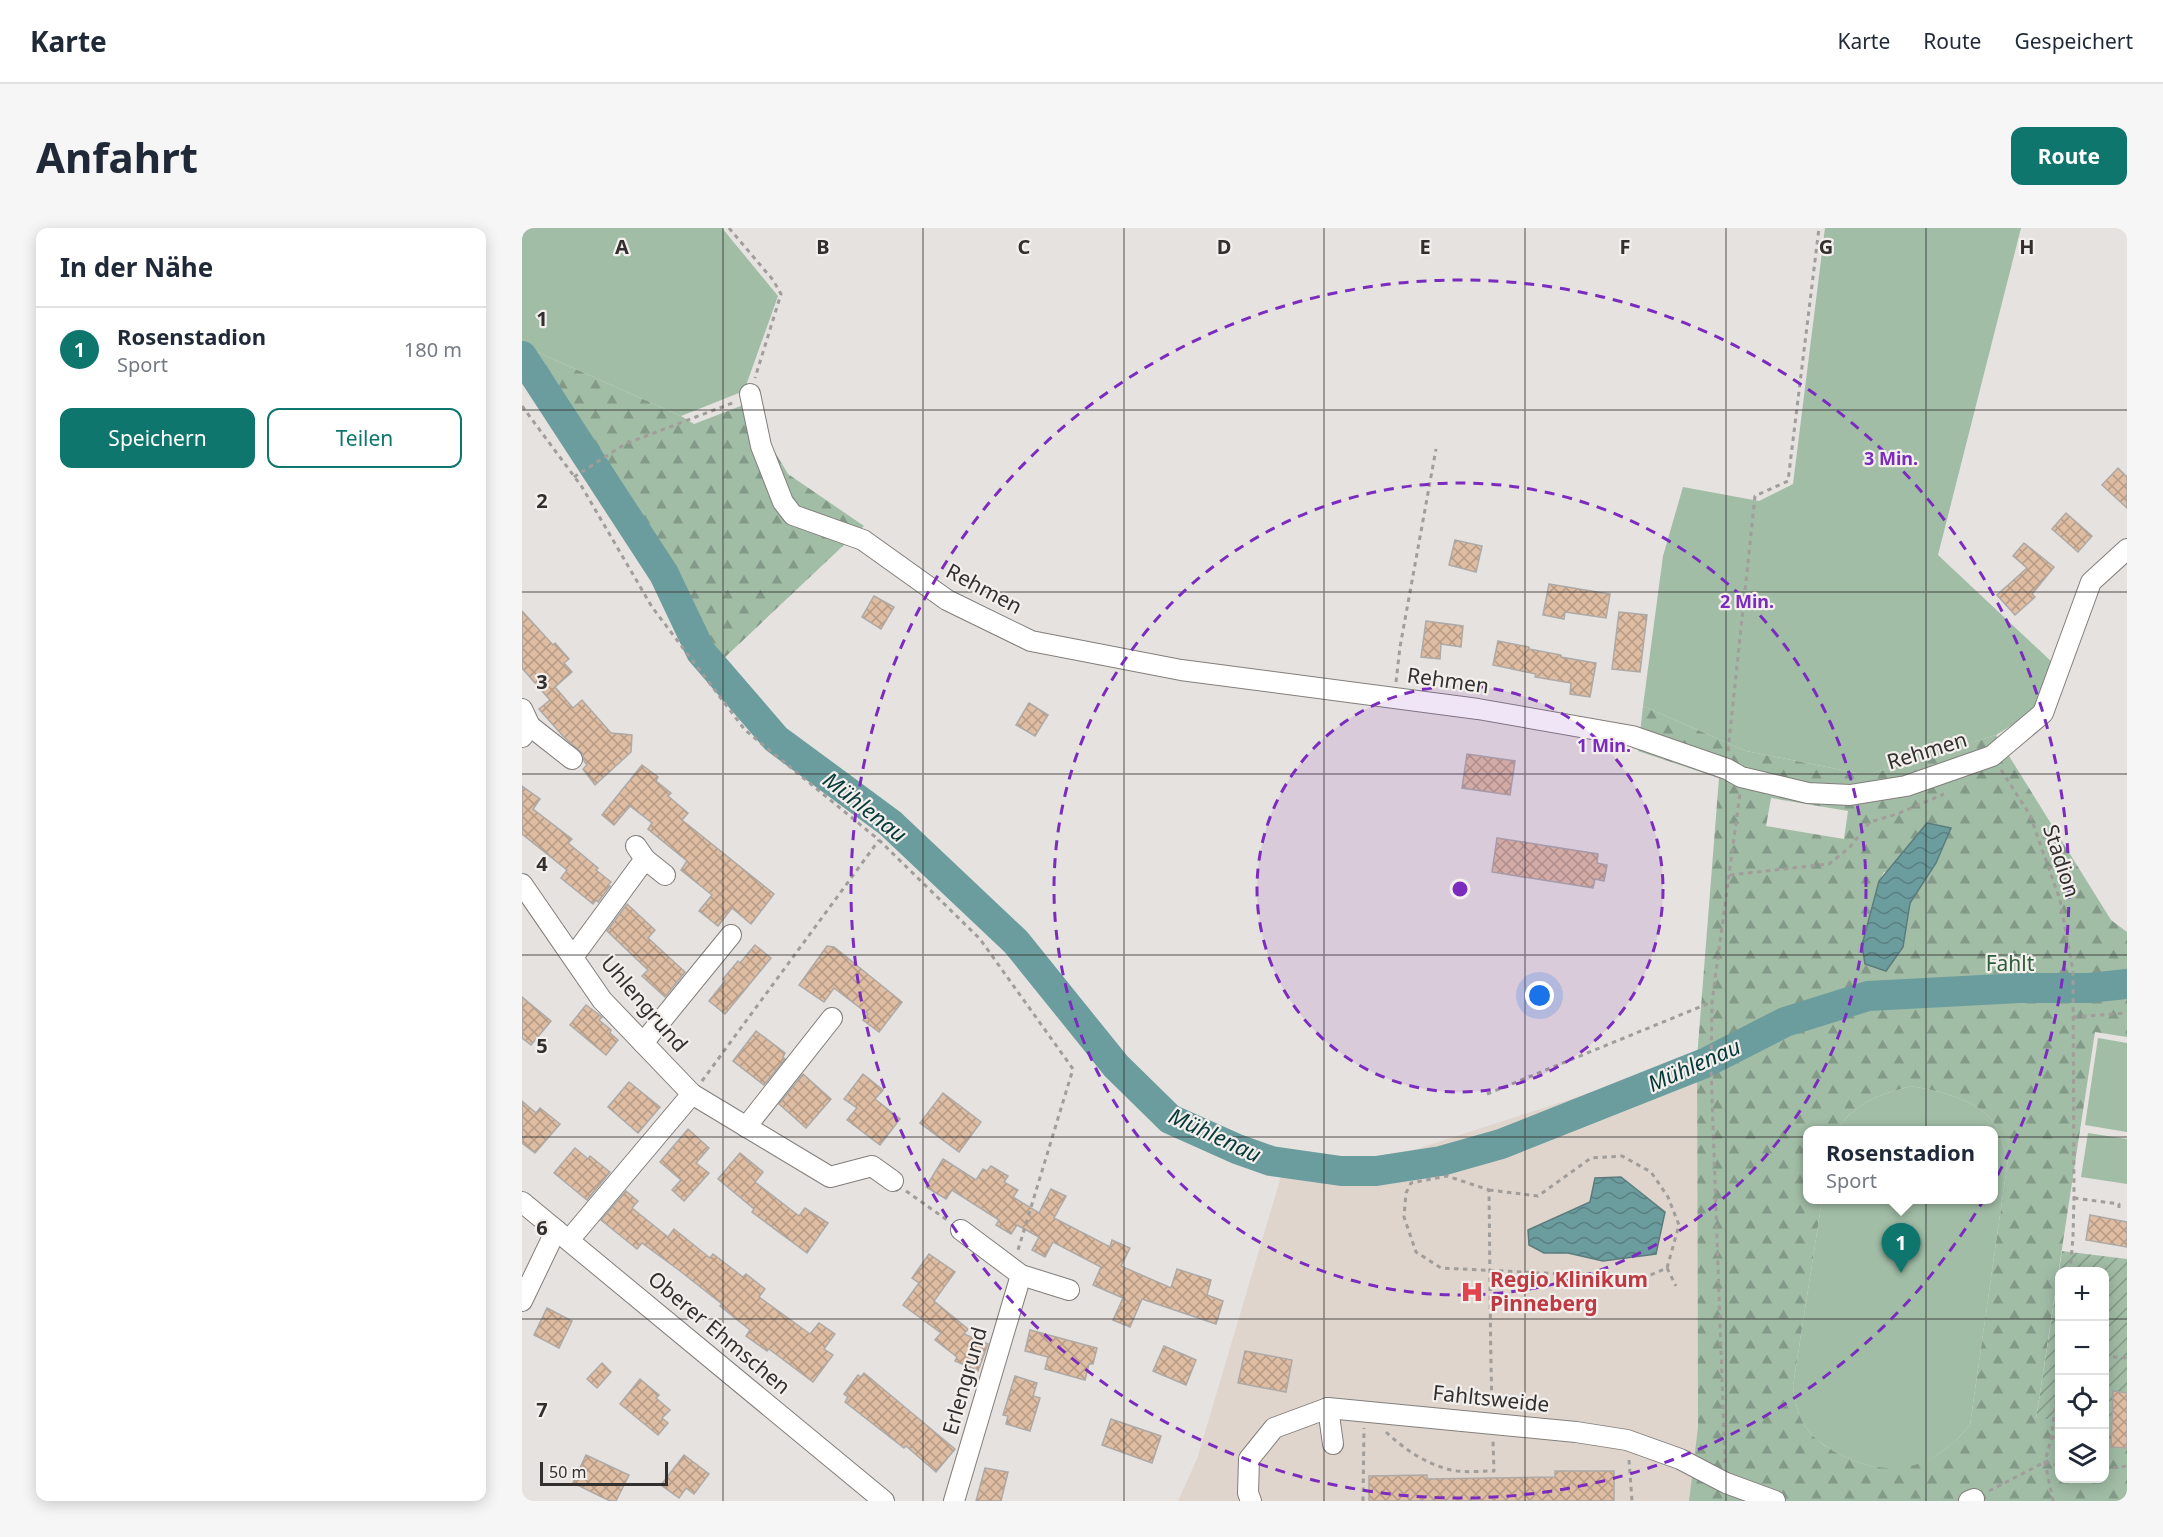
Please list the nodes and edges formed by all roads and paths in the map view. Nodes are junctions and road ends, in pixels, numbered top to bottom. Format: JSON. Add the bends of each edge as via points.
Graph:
{"nodes":[{"id":1,"x":729,"y":228,"type":"edge"},
{"id":2,"x":1819,"y":228,"type":"edge"},
{"id":3,"x":750,"y":394,"type":"junction"},
{"id":4,"x":522,"y":406,"type":"edge"},
{"id":5,"x":1436,"y":449,"type":"dead end"},
{"id":6,"x":574,"y":477,"type":"junction"},
{"id":7,"x":2127,"y":549,"type":"edge"},
{"id":8,"x":1394,"y":699,"type":"junction"},
{"id":9,"x":525,"y":724,"type":"edge"},
{"id":10,"x":572,"y":759,"type":"dead end"},
{"id":11,"x":2000,"y":768,"type":"dead end"},
{"id":12,"x":1734,"y":773,"type":"junction"},
{"id":13,"x":1949,"y":791,"type":"dead end"},
{"id":14,"x":879,"y":840,"type":"junction"},
{"id":15,"x":1730,"y":874,"type":"junction"},
{"id":16,"x":665,"y":875,"type":"dead end"},
{"id":17,"x":522,"y":884,"type":"edge"},
{"id":18,"x":731,"y":935,"type":"dead end"},
{"id":19,"x":573,"y":957,"type":"junction"},
{"id":20,"x":1712,"y":1002,"type":"junction"},
{"id":21,"x":2127,"y":1013,"type":"edge"},
{"id":22,"x":2073,"y":1017,"type":"junction"},
{"id":23,"x":832,"y":1018,"type":"dead end"},
{"id":24,"x":643,"y":1043,"type":"junction"},
{"id":25,"x":692,"y":1094,"type":"junction"},
{"id":26,"x":1487,"y":1094,"type":"dead end"},
{"id":27,"x":746,"y":1127,"type":"junction"},
{"id":28,"x":893,"y":1181,"type":"joint"},
{"id":29,"x":1489,"y":1190,"type":"junction"},
{"id":30,"x":2074,"y":1198,"type":"junction"},
{"id":31,"x":522,"y":1202,"type":"edge"},
{"id":32,"x":2119,"y":1212,"type":"dead end"},
{"id":33,"x":961,"y":1230,"type":"joint"},
{"id":34,"x":563,"y":1235,"type":"junction"},
{"id":35,"x":2070,"y":1267,"type":"edge"},
{"id":36,"x":1667,"y":1268,"type":"junction"},
{"id":37,"x":1490,"y":1271,"type":"junction"},
{"id":38,"x":1017,"y":1272,"type":"junction"},
{"id":39,"x":1676,"y":1286,"type":"dead end"},
{"id":40,"x":1069,"y":1290,"type":"dead end"},
{"id":41,"x":522,"y":1301,"type":"edge"},
{"id":42,"x":2109,"y":1356,"type":"edge"},
{"id":43,"x":2127,"y":1358,"type":"edge"},
{"id":44,"x":2059,"y":1375,"type":"edge"},
{"id":45,"x":1328,"y":1408,"type":"junction"},
{"id":46,"x":1364,"y":1411,"type":"junction"},
{"id":47,"x":1492,"y":1424,"type":"junction"},
{"id":48,"x":2055,"y":1436,"type":"edge"},
{"id":49,"x":2051,"y":1439,"type":"junction"},
{"id":50,"x":1627,"y":1440,"type":"junction"},
{"id":51,"x":1333,"y":1444,"type":"dead end"},
{"id":52,"x":2045,"y":1462,"type":"junction"},
{"id":53,"x":2055,"y":1465,"type":"edge"},
{"id":54,"x":2127,"y":1466,"type":"edge"},
{"id":55,"x":2109,"y":1468,"type":"edge"},
{"id":56,"x":1726,"y":1482,"type":"junction"},
{"id":57,"x":1971,"y":1500,"type":"edge"},
{"id":58,"x":884,"y":1501,"type":"edge"},
{"id":59,"x":954,"y":1501,"type":"edge"},
{"id":60,"x":1251,"y":1501,"type":"edge"},
{"id":61,"x":1364,"y":1501,"type":"edge"},
{"id":62,"x":1632,"y":1501,"type":"edge"},
{"id":63,"x":1775,"y":1501,"type":"edge"},
{"id":64,"x":2053,"y":1501,"type":"edge"}],
"edges":[{"from":1,"to":3,"type":"path","via":[[781,294]]},
{"from":2,"to":12,"type":"path","via":[[1788,481],[1755,496]]},
{"from":3,"to":6,"type":"path","via":[[625,444]]},
{"from":3,"to":8,"type":"street","name":"Rehmen","via":[[761,446],[783,502],[793,515],[863,540],[947,600],[1031,641],[1181,670]]},
{"from":4,"to":6,"type":"path"},
{"from":5,"to":8,"type":"path"},
{"from":6,"to":14,"type":"path","via":[[652,607],[745,730]]},
{"from":7,"to":12,"type":"street","name":"Rehmen","via":[[2091,582],[2043,713],[1992,756],[1906,786],[1850,795],[1808,793]]},
{"from":8,"to":12,"type":"street","name":"Rehmen","via":[[1478,709],[1632,736]]},
{"from":9,"to":10,"type":"street"},
{"from":11,"to":22,"type":"path","name":"Stadion","via":[[2030,814],[2060,900],[2073,971]]},
{"from":12,"to":15,"type":"path"},
{"from":13,"to":15,"type":"path","via":[[1870,822],[1849,848],[1829,864]]},
{"from":14,"to":25,"type":"path"},
{"from":14,"to":38,"type":"path","via":[[981,939],[1073,1069]]},
{"from":15,"to":20,"type":"path"},
{"from":16,"to":19,"type":"street","via":[[641,852]]},
{"from":17,"to":19,"type":"street","name":"Uhlengrund"},
{"from":18,"to":24,"type":"street"},
{"from":19,"to":24,"type":"street","name":"Uhlengrund","via":[[602,1000]]},
{"from":20,"to":26,"type":"path"},
{"from":20,"to":56,"type":"path"},
{"from":21,"to":22,"type":"path"},
{"from":22,"to":30,"type":"path","name":"Stadion"},
{"from":23,"to":27,"type":"street"},
{"from":24,"to":25,"type":"street","name":"Uhlengrund"},
{"from":25,"to":27,"type":"street","name":"Uhlengrund"},
{"from":25,"to":34,"type":"street"},
{"from":27,"to":28,"type":"street","name":"Uhlengrund","via":[[830,1177],[872,1166]]},
{"from":28,"to":33,"type":"path"},
{"from":29,"to":36,"type":"path","via":[[1538,1196],[1591,1158],[1622,1156],[1651,1172],[1668,1197],[1679,1225]]},
{"from":29,"to":37,"type":"path"},
{"from":29,"to":37,"type":"path","via":[[1447,1176],[1412,1182],[1406,1193],[1404,1217],[1416,1252],[1441,1268]]},
{"from":30,"to":32,"type":"path","via":[[2119,1204]]},
{"from":30,"to":35,"type":"path","name":"Stadion"},
{"from":31,"to":34,"type":"street","name":"Oberer Ehmschen"},
{"from":33,"to":38,"type":"street"},
{"from":34,"to":41,"type":"street"},
{"from":34,"to":58,"type":"street","name":"Oberer Ehmschen"},
{"from":36,"to":37,"type":"path","via":[[1641,1279],[1608,1274]]},
{"from":36,"to":39,"type":"path"},
{"from":37,"to":47,"type":"path"},
{"from":38,"to":40,"type":"street"},
{"from":38,"to":59,"type":"street","name":"Erlengrund"},
{"from":42,"to":43,"type":"path"},
{"from":44,"to":49,"type":"path"},
{"from":45,"to":46,"type":"street","name":"Fahltsweide"},
{"from":45,"to":51,"type":"street"},
{"from":45,"to":60,"type":"street","name":"Fahltsweide","via":[[1274,1428],[1249,1459]]},
{"from":46,"to":47,"type":"street","name":"Fahltsweide"},
{"from":46,"to":47,"type":"path","via":[[1426,1462],[1453,1470],[1494,1471]]},
{"from":46,"to":61,"type":"path"},
{"from":47,"to":50,"type":"street","name":"Fahltsweide"},
{"from":48,"to":49,"type":"path"},
{"from":49,"to":52,"type":"path"},
{"from":50,"to":56,"type":"street","name":"Fahltsweide","via":[[1680,1459]]},
{"from":50,"to":62,"type":"path"},
{"from":52,"to":53,"type":"path"},
{"from":52,"to":57,"type":"path"},
{"from":52,"to":64,"type":"path"},
{"from":54,"to":55,"type":"path"},
{"from":56,"to":63,"type":"street","name":"Fahltsweide"}]}
